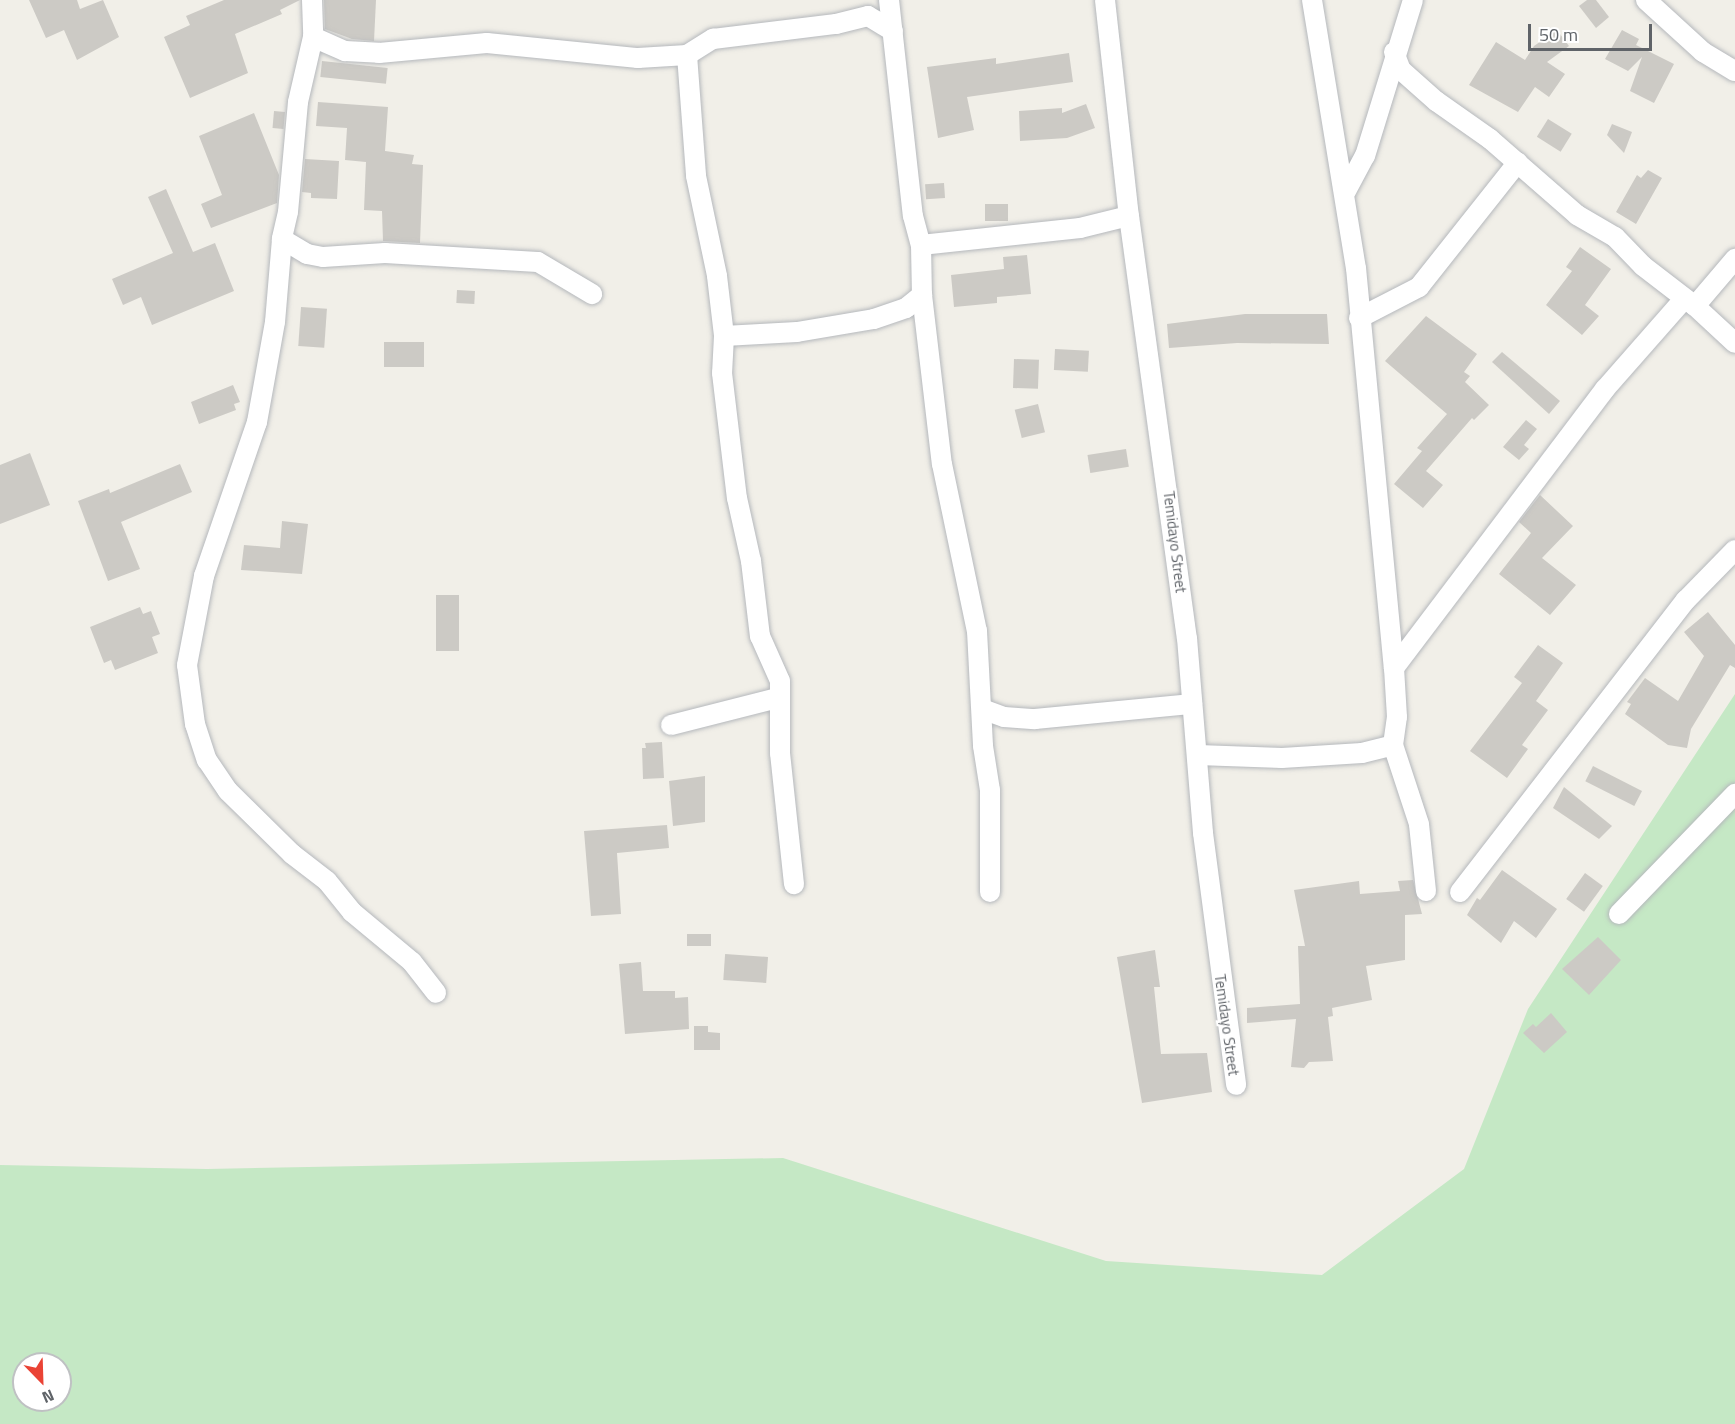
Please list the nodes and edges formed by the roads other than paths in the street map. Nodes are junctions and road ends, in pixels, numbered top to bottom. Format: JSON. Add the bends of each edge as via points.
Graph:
{"nodes":[{"id":1,"x":312,"y":0,"type":"edge"},
{"id":2,"x":889,"y":0,"type":"edge"},
{"id":3,"x":1105,"y":0,"type":"edge"},
{"id":4,"x":1312,"y":0,"type":"edge"},
{"id":5,"x":1413,"y":0,"type":"edge"},
{"id":6,"x":1646,"y":0,"type":"edge"},
{"id":7,"x":872,"y":8,"type":"edge"},
{"id":8,"x":893,"y":31,"type":"junction"},
{"id":9,"x":313,"y":37,"type":"junction"},
{"id":10,"x":1394,"y":52,"type":"junction"},
{"id":11,"x":687,"y":55,"type":"junction"},
{"id":12,"x":1735,"y":71,"type":"edge"},
{"id":13,"x":1518,"y":162,"type":"junction"},
{"id":14,"x":1346,"y":191,"type":"junction"},
{"id":15,"x":1129,"y":216,"type":"junction"},
{"id":16,"x":282,"y":239,"type":"junction"},
{"id":17,"x":921,"y":245,"type":"junction"},
{"id":18,"x":1735,"y":259,"type":"edge"},
{"id":19,"x":592,"y":294,"type":"dead end"},
{"id":20,"x":922,"y":295,"type":"junction"},
{"id":21,"x":1690,"y":302,"type":"junction"},
{"id":22,"x":1359,"y":318,"type":"junction"},
{"id":23,"x":724,"y":336,"type":"junction"},
{"id":24,"x":1735,"y":343,"type":"edge"},
{"id":25,"x":1735,"y":550,"type":"edge"},
{"id":26,"x":1394,"y":669,"type":"junction"},
{"id":27,"x":778,"y":698,"type":"junction"},
{"id":28,"x":1192,"y":704,"type":"junction"},
{"id":29,"x":982,"y":709,"type":"junction"},
{"id":30,"x":671,"y":725,"type":"dead end"},
{"id":31,"x":1393,"y":745,"type":"junction"},
{"id":32,"x":1198,"y":754,"type":"junction"},
{"id":33,"x":1735,"y":794,"type":"edge"},
{"id":34,"x":794,"y":884,"type":"dead end"},
{"id":35,"x":1426,"y":891,"type":"dead end"},
{"id":36,"x":990,"y":892,"type":"dead end"},
{"id":37,"x":1460,"y":892,"type":"dead end"},
{"id":38,"x":1619,"y":914,"type":"dead end"},
{"id":39,"x":436,"y":993,"type":"dead end"},
{"id":40,"x":1236,"y":1085,"type":"dead end"}],
"edges":[{"from":1,"to":9,"type":"street"},
{"from":2,"to":8,"type":"street"},
{"from":3,"to":15,"type":"street","name":"Temidayo Street"},
{"from":4,"to":14,"type":"street"},
{"from":5,"to":10,"type":"street","via":[[1404,35]]},
{"from":6,"to":12,"type":"street","via":[[1703,52]]},
{"from":7,"to":8,"type":"street"},
{"from":7,"to":11,"type":"street","via":[[836,24],[713,39]]},
{"from":8,"to":17,"type":"street","via":[[913,216]]},
{"from":9,"to":11,"type":"street","via":[[345,51],[379,53],[487,42],[638,58]]},
{"from":9,"to":16,"type":"street","via":[[298,102]]},
{"from":10,"to":13,"type":"street","via":[[1401,70],[1410,79]]},
{"from":10,"to":14,"type":"street","via":[[1365,156]]},
{"from":11,"to":23,"type":"street","via":[[696,176],[717,276]]},
{"from":13,"to":21,"type":"street","via":[[1577,215],[1615,237]]},
{"from":13,"to":22,"type":"street","via":[[1419,287]]},
{"from":14,"to":22,"type":"street"},
{"from":15,"to":17,"type":"street","via":[[1080,228]]},
{"from":15,"to":28,"type":"street","name":"Temidayo Street","via":[[1165,463]]},
{"from":16,"to":19,"type":"street","via":[[306,254],[323,257],[385,253],[538,262]]},
{"from":16,"to":39,"type":"street","via":[[275,322],[257,423],[204,576],[187,665],[195,724],[207,760],[228,791],[292,854],[327,881],[352,912],[412,962]]},
{"from":17,"to":20,"type":"street"},
{"from":18,"to":21,"type":"street"},
{"from":20,"to":23,"type":"street","via":[[906,308],[874,319],[797,332]]},
{"from":20,"to":29,"type":"street","via":[[951,519],[971,591]]},
{"from":21,"to":24,"type":"street"},
{"from":21,"to":26,"type":"street","via":[[1605,389]]},
{"from":22,"to":26,"type":"street"},
{"from":23,"to":27,"type":"street","via":[[722,373],[736,498],[751,561],[760,636],[780,681]]},
{"from":25,"to":37,"type":"street","via":[[1686,600]]},
{"from":26,"to":31,"type":"street","via":[[1397,717]]},
{"from":27,"to":30,"type":"street"},
{"from":27,"to":34,"type":"street"},
{"from":28,"to":29,"type":"street","via":[[1035,719],[1004,717]]},
{"from":28,"to":32,"type":"street","name":"Temidayo Street"},
{"from":29,"to":36,"type":"street","via":[[990,790]]},
{"from":31,"to":32,"type":"street","via":[[1362,753],[1282,758]]},
{"from":31,"to":35,"type":"street","via":[[1419,824]]},
{"from":32,"to":40,"type":"street","name":"Temidayo Street","via":[[1203,833]]},
{"from":33,"to":38,"type":"street"}]}
